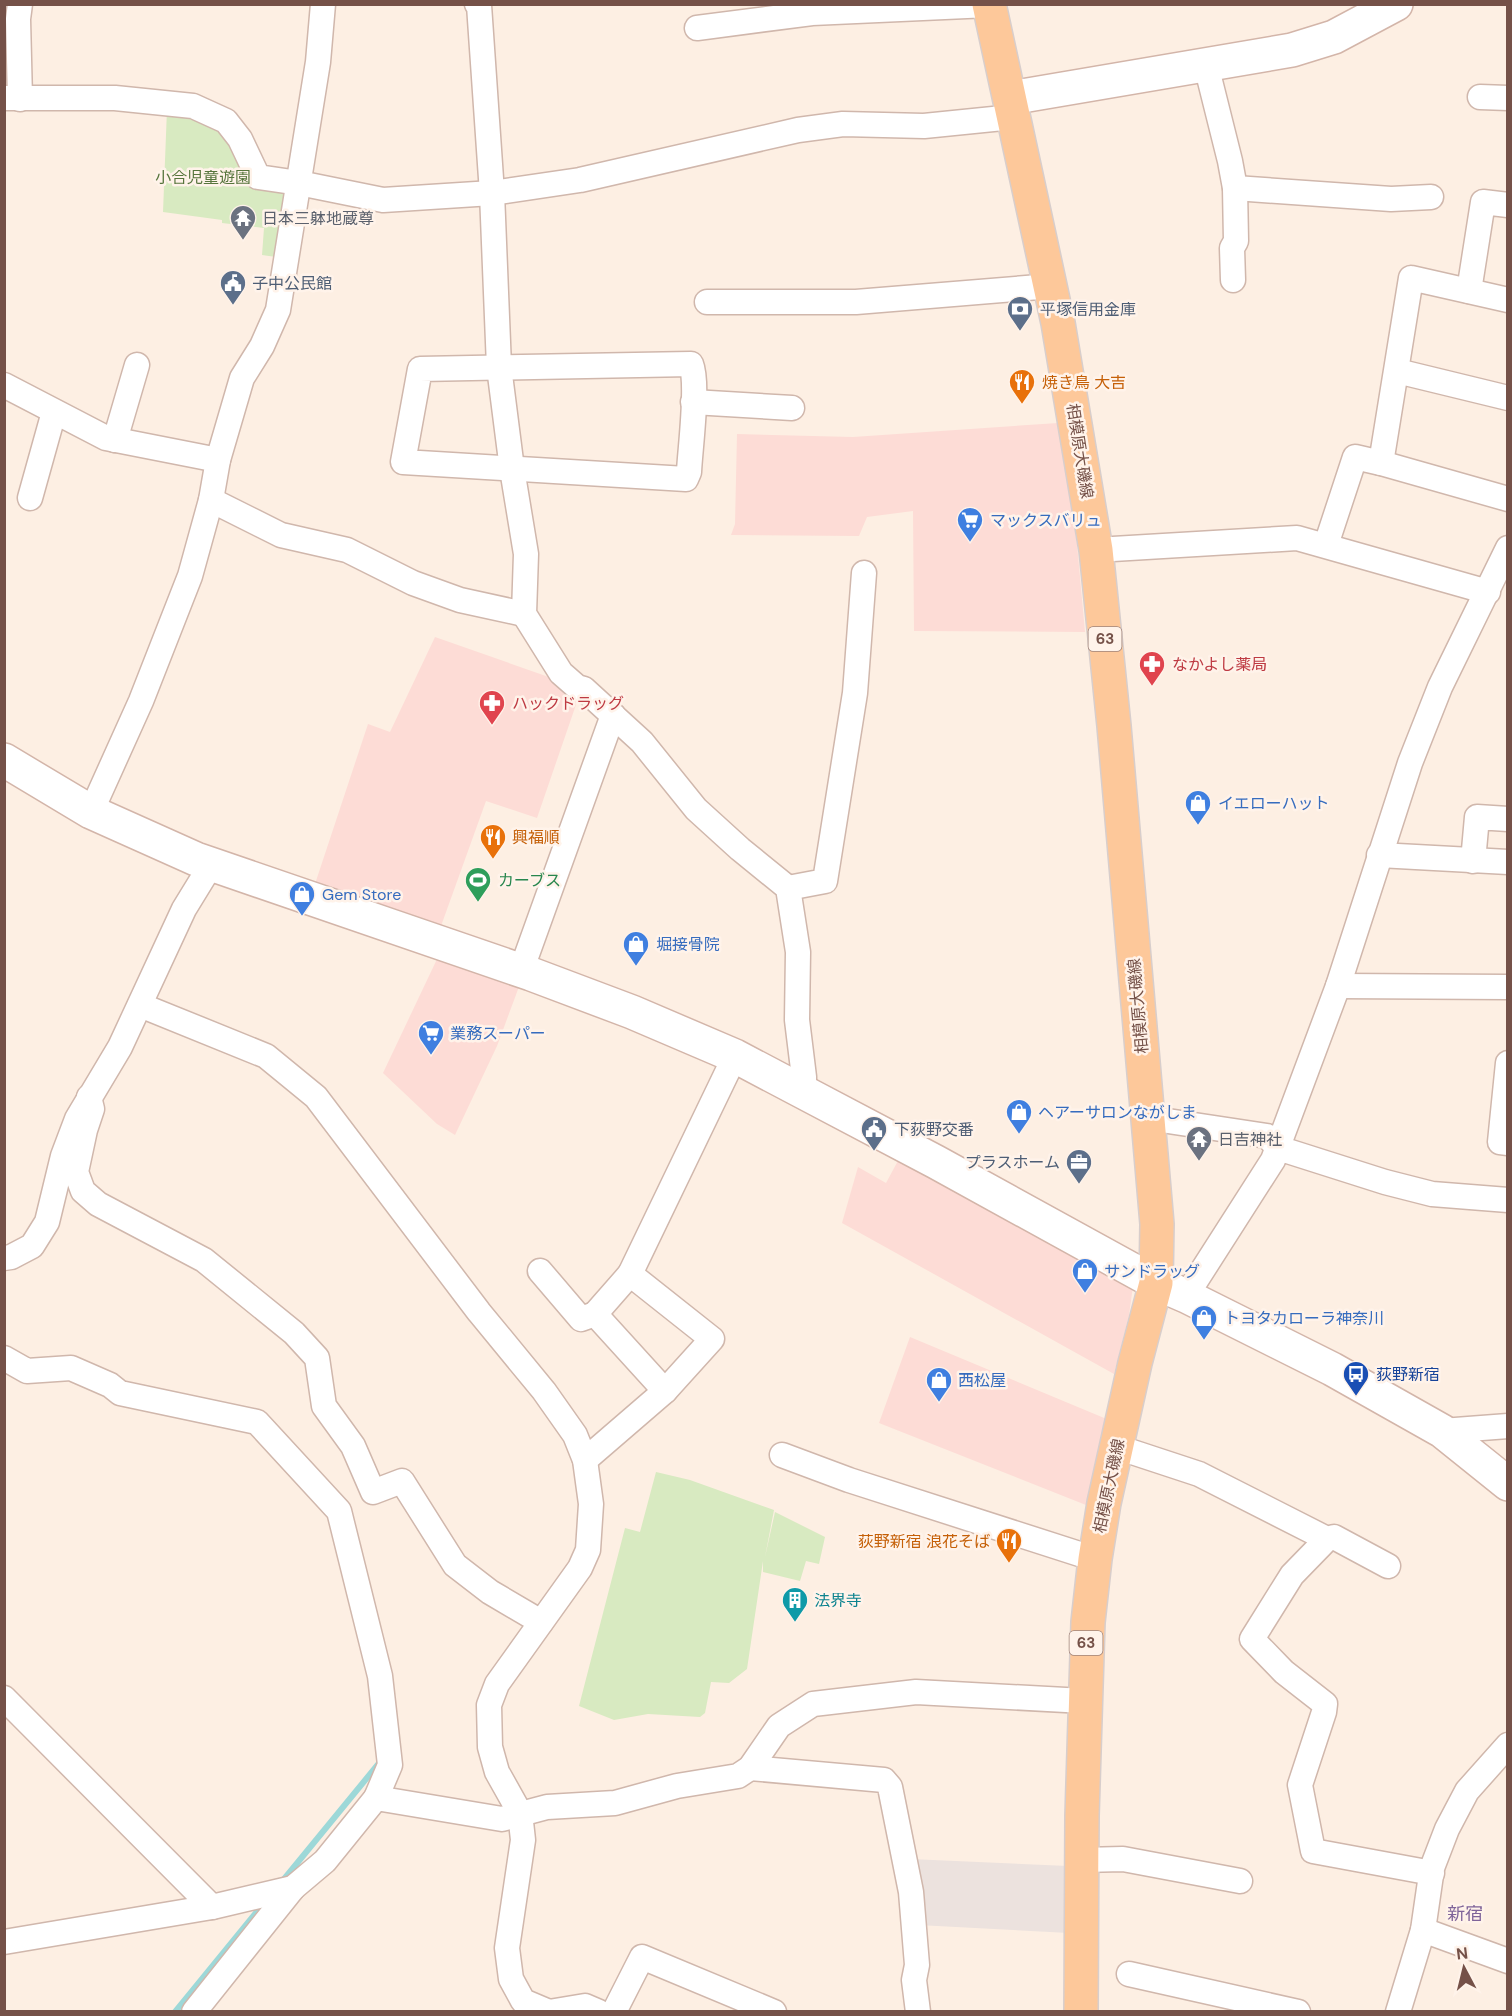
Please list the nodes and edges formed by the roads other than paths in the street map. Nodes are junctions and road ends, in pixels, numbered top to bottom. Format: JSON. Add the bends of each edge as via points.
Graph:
{"nodes":[{"id":1,"x":20,"y":4,"type":"edge"},
{"id":2,"x":323,"y":4,"type":"edge"},
{"id":3,"x":484,"y":4,"type":"edge"},
{"id":4,"x":1396,"y":4,"type":"edge"},
{"id":5,"x":478,"y":5,"type":"edge"},
{"id":6,"x":989,"y":5,"type":"edge"},
{"id":7,"x":871,"y":7,"type":"edge"},
{"id":8,"x":697,"y":28,"type":"dead end"},
{"id":9,"x":1206,"y":65,"type":"junction"},
{"id":10,"x":1480,"y":97,"type":"dead end"},
{"id":11,"x":12,"y":98,"type":"edge"},
{"id":12,"x":1508,"y":98,"type":"edge"},
{"id":13,"x":1012,"y":107,"type":"junction"},
{"id":14,"x":299,"y":183,"type":"junction"},
{"id":15,"x":1235,"y":188,"type":"junction"},
{"id":16,"x":492,"y":193,"type":"junction"},
{"id":17,"x":1431,"y":197,"type":"dead end"},
{"id":18,"x":1508,"y":206,"type":"edge"},
{"id":19,"x":1233,"y":280,"type":"dead end"},
{"id":20,"x":1051,"y":286,"type":"junction"},
{"id":21,"x":1469,"y":291,"type":"junction"},
{"id":22,"x":1508,"y":300,"type":"edge"},
{"id":23,"x":707,"y":302,"type":"dead end"},
{"id":24,"x":137,"y":365,"type":"dead end"},
{"id":25,"x":498,"y":367,"type":"junction"},
{"id":26,"x":1397,"y":371,"type":"junction"},
{"id":27,"x":4,"y":385,"type":"edge"},
{"id":28,"x":1508,"y":398,"type":"edge"},
{"id":29,"x":693,"y":402,"type":"junction"},
{"id":30,"x":792,"y":408,"type":"dead end"},
{"id":31,"x":54,"y":412,"type":"junction"},
{"id":32,"x":115,"y":440,"type":"junction"},
{"id":33,"x":218,"y":460,"type":"junction"},
{"id":34,"x":1381,"y":463,"type":"junction"},
{"id":35,"x":512,"y":469,"type":"junction"},
{"id":36,"x":30,"y":498,"type":"dead end"},
{"id":37,"x":1508,"y":499,"type":"edge"},
{"id":38,"x":211,"y":500,"type":"junction"},
{"id":39,"x":1326,"y":545,"type":"junction"},
{"id":40,"x":1508,"y":548,"type":"edge"},
{"id":41,"x":1096,"y":550,"type":"junction"},
{"id":42,"x":864,"y":573,"type":"dead end"},
{"id":43,"x":1488,"y":592,"type":"junction"},
{"id":44,"x":524,"y":614,"type":"junction"},
{"id":45,"x":613,"y":715,"type":"junction"},
{"id":46,"x":10,"y":771,"type":"edge"},
{"id":47,"x":90,"y":812,"type":"junction"},
{"id":48,"x":1508,"y":819,"type":"edge"},
{"id":49,"x":1379,"y":855,"type":"junction"},
{"id":50,"x":1473,"y":861,"type":"junction"},
{"id":51,"x":1508,"y":862,"type":"edge"},
{"id":52,"x":211,"y":865,"type":"junction"},
{"id":53,"x":788,"y":888,"type":"junction"},
{"id":54,"x":521,"y":971,"type":"junction"},
{"id":55,"x":1338,"y":986,"type":"junction"},
{"id":56,"x":1508,"y":987,"type":"edge"},
{"id":57,"x":140,"y":1005,"type":"junction"},
{"id":58,"x":735,"y":1056,"type":"junction"},
{"id":59,"x":1507,"y":1070,"type":"edge"},
{"id":60,"x":804,"y":1091,"type":"junction"},
{"id":61,"x":89,"y":1097,"type":"junction"},
{"id":62,"x":1148,"y":1118,"type":"junction"},
{"id":63,"x":1508,"y":1143,"type":"edge"},
{"id":64,"x":1278,"y":1148,"type":"junction"},
{"id":65,"x":1508,"y":1200,"type":"edge"},
{"id":66,"x":4,"y":1258,"type":"edge"},
{"id":67,"x":540,"y":1271,"type":"dead end"},
{"id":68,"x":630,"y":1275,"type":"junction"},
{"id":69,"x":1156,"y":1282,"type":"junction"},
{"id":70,"x":1186,"y":1296,"type":"junction"},
{"id":71,"x":594,"y":1314,"type":"junction"},
{"id":72,"x":4,"y":1358,"type":"edge"},
{"id":73,"x":664,"y":1391,"type":"junction"},
{"id":74,"x":1508,"y":1426,"type":"edge"},
{"id":75,"x":1442,"y":1431,"type":"junction"},
{"id":76,"x":1117,"y":1447,"type":"junction"},
{"id":77,"x":782,"y":1455,"type":"dead end"},
{"id":78,"x":585,"y":1460,"type":"junction"},
{"id":79,"x":1508,"y":1484,"type":"edge"},
{"id":80,"x":1327,"y":1539,"type":"junction"},
{"id":81,"x":1095,"y":1559,"type":"junction"},
{"id":82,"x":1388,"y":1566,"type":"dead end"},
{"id":83,"x":541,"y":1622,"type":"junction"},
{"id":84,"x":4,"y":1698,"type":"edge"},
{"id":85,"x":1084,"y":1701,"type":"junction"},
{"id":86,"x":1508,"y":1744,"type":"edge"},
{"id":87,"x":750,"y":1768,"type":"junction"},
{"id":88,"x":376,"y":1798,"type":"junction"},
{"id":89,"x":520,"y":1813,"type":"junction"},
{"id":90,"x":1082,"y":1860,"type":"junction"},
{"id":91,"x":1431,"y":1873,"type":"junction"},
{"id":92,"x":1231,"y":1874,"type":"dead end"},
{"id":93,"x":293,"y":1888,"type":"junction"},
{"id":94,"x":212,"y":1907,"type":"junction"},
{"id":95,"x":1424,"y":1930,"type":"junction"},
{"id":96,"x":4,"y":1942,"type":"edge"},
{"id":97,"x":1508,"y":1961,"type":"edge"},
{"id":98,"x":1129,"y":1974,"type":"dead end"},
{"id":99,"x":521,"y":2006,"type":"edge"},
{"id":100,"x":194,"y":2012,"type":"edge"},
{"id":101,"x":549,"y":2012,"type":"edge"},
{"id":102,"x":599,"y":2012,"type":"edge"},
{"id":103,"x":614,"y":2012,"type":"edge"},
{"id":104,"x":774,"y":2012,"type":"edge"},
{"id":105,"x":918,"y":2012,"type":"edge"},
{"id":106,"x":1081,"y":2012,"type":"edge"},
{"id":107,"x":1298,"y":2012,"type":"edge"},
{"id":108,"x":1398,"y":2012,"type":"edge"}],
"edges":[{"from":1,"to":11,"type":"street"},
{"from":2,"to":14,"type":"street"},
{"from":3,"to":5,"type":"street"},
{"from":4,"to":9,"type":"street","via":[[1334,37],[1292,50]]},
{"from":5,"to":16,"type":"street"},
{"from":6,"to":7,"type":"street"},
{"from":6,"to":13,"type":"main road","name":"相模原大磯線","number":"63"},
{"from":7,"to":8,"type":"street"},
{"from":9,"to":13,"type":"street"},
{"from":9,"to":15,"type":"street"},
{"from":10,"to":12,"type":"street"},
{"from":11,"to":14,"type":"street","via":[[114,98],[193,106],[226,121],[240,139],[258,177]]},
{"from":13,"to":16,"type":"street","via":[[924,126],[843,124],[798,130],[580,180]]},
{"from":13,"to":20,"type":"main road","name":"相模原大磯線","number":"63"},
{"from":14,"to":16,"type":"street","via":[[383,200]]},
{"from":14,"to":33,"type":"street","via":[[278,310],[242,378]]},
{"from":15,"to":17,"type":"street","via":[[1391,199]]},
{"from":15,"to":19,"type":"street"},
{"from":16,"to":25,"type":"street"},
{"from":18,"to":21,"type":"street","via":[[1483,202]]},
{"from":20,"to":23,"type":"street","via":[[834,307]]},
{"from":20,"to":41,"type":"main road","name":"相模原大磯線","number":"63"},
{"from":21,"to":22,"type":"street"},
{"from":21,"to":26,"type":"street","via":[[1411,278]]},
{"from":24,"to":32,"type":"street"},
{"from":25,"to":29,"type":"street","via":[[691,364]]},
{"from":25,"to":35,"type":"street"},
{"from":25,"to":35,"type":"street","via":[[420,369],[403,462]]},
{"from":26,"to":28,"type":"street"},
{"from":26,"to":34,"type":"street"},
{"from":27,"to":31,"type":"street"},
{"from":29,"to":30,"type":"street"},
{"from":29,"to":35,"type":"street","via":[[686,479]]},
{"from":31,"to":32,"type":"street"},
{"from":31,"to":36,"type":"street"},
{"from":32,"to":33,"type":"street"},
{"from":33,"to":38,"type":"street"},
{"from":34,"to":37,"type":"street"},
{"from":34,"to":39,"type":"street","via":[[1355,458]]},
{"from":35,"to":44,"type":"street","via":[[526,554]]},
{"from":38,"to":44,"type":"street","via":[[281,535],[347,550],[413,583],[460,600]]},
{"from":38,"to":47,"type":"street","via":[[190,576],[141,701]]},
{"from":39,"to":41,"type":"street","via":[[1297,538]]},
{"from":39,"to":43,"type":"street"},
{"from":40,"to":43,"type":"street"},
{"from":41,"to":62,"type":"main road","name":"相模原大磯線","number":"63"},
{"from":42,"to":53,"type":"street","via":[[855,693],[825,881]]},
{"from":43,"to":49,"type":"street","via":[[1440,687]]},
{"from":44,"to":45,"type":"street","via":[[561,673]]},
{"from":45,"to":53,"type":"street","via":[[642,742],[696,808]]},
{"from":45,"to":54,"type":"street"},
{"from":46,"to":47,"type":"street"},
{"from":47,"to":52,"type":"street"},
{"from":48,"to":50,"type":"street","via":[[1477,817]]},
{"from":49,"to":50,"type":"street"},
{"from":49,"to":55,"type":"street"},
{"from":50,"to":51,"type":"street"},
{"from":52,"to":54,"type":"street"},
{"from":52,"to":57,"type":"street","via":[[184,909]]},
{"from":53,"to":60,"type":"street","via":[[798,952],[797,1020]]},
{"from":54,"to":58,"type":"street"},
{"from":55,"to":56,"type":"street"},
{"from":55,"to":64,"type":"street"},
{"from":57,"to":61,"type":"street"},
{"from":57,"to":78,"type":"street","via":[[266,1056],[316,1097],[544,1391],[575,1435]]},
{"from":58,"to":60,"type":"street"},
{"from":58,"to":68,"type":"street"},
{"from":59,"to":63,"type":"street","via":[[1500,1142]]},
{"from":60,"to":69,"type":"street"},
{"from":61,"to":66,"type":"street","via":[[63,1156],[47,1222],[32,1246]]},
{"from":61,"to":83,"type":"street","via":[[92,1109],[76,1172],[83,1191],[98,1204],[204,1260],[294,1333],[317,1358],[324,1406],[353,1446],[373,1492],[402,1481],[455,1565],[490,1592]]},
{"from":62,"to":64,"type":"street","via":[[1268,1136]]},
{"from":62,"to":69,"type":"main road","name":"相模原大磯線","number":"63","via":[[1157,1224]]},
{"from":64,"to":65,"type":"street","via":[[1432,1194]]},
{"from":64,"to":70,"type":"street"},
{"from":67,"to":71,"type":"street","via":[[581,1319]]},
{"from":68,"to":71,"type":"street"},
{"from":68,"to":73,"type":"street","via":[[712,1339]]},
{"from":69,"to":70,"type":"street"},
{"from":69,"to":76,"type":"main road","name":"相模原大磯線","number":"63"},
{"from":70,"to":75,"type":"street","via":[[1332,1369]]},
{"from":71,"to":73,"type":"street"},
{"from":72,"to":88,"type":"street","via":[[27,1371],[71,1368],[120,1393],[257,1422],[339,1511],[380,1676],[390,1765]]},
{"from":73,"to":78,"type":"street"},
{"from":74,"to":75,"type":"street"},
{"from":75,"to":79,"type":"street"},
{"from":76,"to":80,"type":"street","via":[[1199,1474]]},
{"from":76,"to":81,"type":"main road","name":"相模原大磯線","number":"63"},
{"from":77,"to":81,"type":"street"},
{"from":78,"to":83,"type":"street","via":[[591,1504],[588,1550],[580,1568]]},
{"from":80,"to":82,"type":"street","via":[[1334,1537]]},
{"from":80,"to":91,"type":"street","via":[[1292,1575],[1252,1639],[1284,1672],[1325,1704],[1300,1785],[1313,1851]]},
{"from":81,"to":85,"type":"main road","name":"相模原大磯線","number":"63"},
{"from":83,"to":89,"type":"street","via":[[497,1684],[489,1704],[490,1748],[496,1772]]},
{"from":84,"to":94,"type":"street"},
{"from":85,"to":87,"type":"street","via":[[916,1692],[813,1704],[779,1726]]},
{"from":85,"to":90,"type":"main road","name":"相模原大磯線","number":"63"},
{"from":86,"to":91,"type":"street","via":[[1467,1791],[1447,1829]]},
{"from":87,"to":89,"type":"street","via":[[738,1776],[677,1786],[615,1803],[547,1806]]},
{"from":87,"to":105,"type":"street","via":[[884,1780],[890,1787],[911,1892]]},
{"from":88,"to":89,"type":"street","via":[[502,1819]]},
{"from":88,"to":93,"type":"street","via":[[325,1861]]},
{"from":89,"to":99,"type":"street","via":[[523,1840],[507,1948],[511,1979]]},
{"from":90,"to":92,"type":"street","via":[[1123,1859]]},
{"from":90,"to":106,"type":"main road","name":"相模原大磯線","number":"63"},
{"from":91,"to":95,"type":"street"},
{"from":93,"to":94,"type":"street"},
{"from":93,"to":100,"type":"street"},
{"from":94,"to":96,"type":"street"},
{"from":95,"to":97,"type":"street"},
{"from":95,"to":108,"type":"street"},
{"from":98,"to":107,"type":"street"},
{"from":99,"to":101,"type":"street"},
{"from":101,"to":102,"type":"street","via":[[585,2006]]},
{"from":103,"to":104,"type":"street","via":[[642,1957],[709,1977]]}]}
